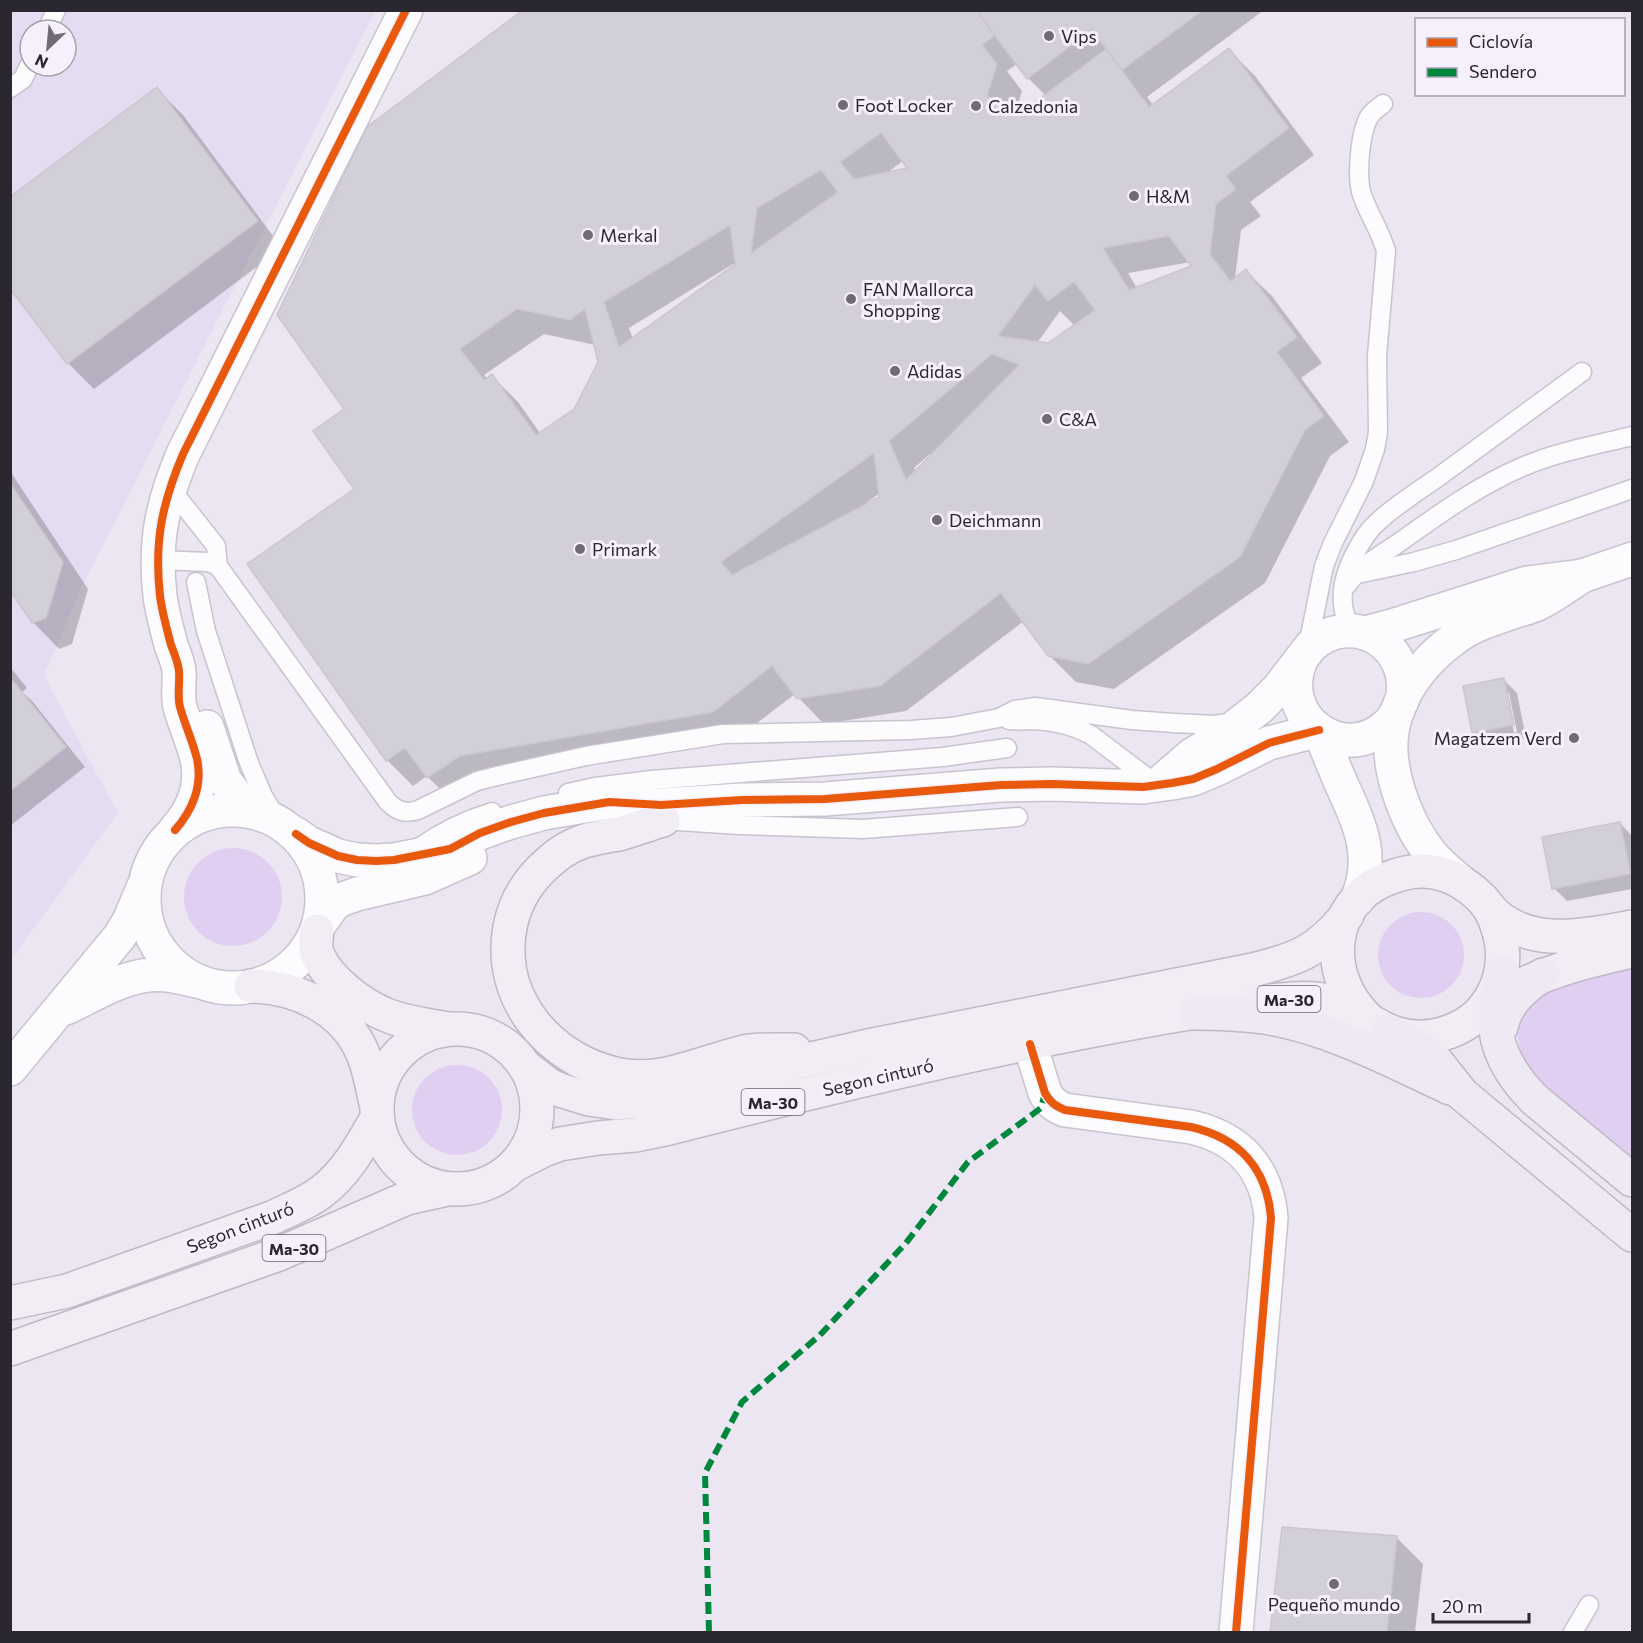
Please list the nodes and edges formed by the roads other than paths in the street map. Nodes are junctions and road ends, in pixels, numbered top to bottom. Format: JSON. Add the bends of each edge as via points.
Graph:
{"nodes":[{"id":1,"x":406,"y":10,"type":"edge"},
{"id":2,"x":23,"y":78,"type":"edge"},
{"id":3,"x":10,"y":88,"type":"edge"},
{"id":4,"x":1383,"y":104,"type":"dead end"},
{"id":5,"x":1582,"y":372,"type":"dead end"},
{"id":6,"x":1632,"y":436,"type":"edge"},
{"id":7,"x":170,"y":488,"type":"junction"},
{"id":8,"x":1632,"y":489,"type":"edge"},
{"id":9,"x":1632,"y":559,"type":"edge"},
{"id":10,"x":158,"y":560,"type":"junction"},
{"id":11,"x":218,"y":566,"type":"junction"},
{"id":12,"x":1582,"y":576,"type":"junction"},
{"id":13,"x":196,"y":582,"type":"dead end"},
{"id":14,"x":1346,"y":588,"type":"junction"},
{"id":15,"x":1359,"y":631,"type":"junction"},
{"id":16,"x":1303,"y":656,"type":"junction"},
{"id":17,"x":179,"y":670,"type":"junction"},
{"id":18,"x":1400,"y":705,"type":"junction"},
{"id":19,"x":999,"y":718,"type":"junction"},
{"id":20,"x":1245,"y":718,"type":"junction"},
{"id":21,"x":1319,"y":730,"type":"junction"},
{"id":22,"x":1007,"y":748,"type":"dead end"},
{"id":23,"x":1157,"y":785,"type":"junction"},
{"id":24,"x":742,"y":800,"type":"junction"},
{"id":25,"x":1018,"y":817,"type":"dead end"},
{"id":26,"x":663,"y":820,"type":"junction"},
{"id":27,"x":279,"y":824,"type":"junction"},
{"id":28,"x":175,"y":830,"type":"junction"},
{"id":29,"x":406,"y":857,"type":"junction"},
{"id":30,"x":146,"y":880,"type":"junction"},
{"id":31,"x":1461,"y":882,"type":"junction"},
{"id":32,"x":1352,"y":908,"type":"junction"},
{"id":33,"x":1490,"y":909,"type":"junction"},
{"id":34,"x":1632,"y":927,"type":"edge"},
{"id":35,"x":318,"y":928,"type":"junction"},
{"id":36,"x":1632,"y":951,"type":"edge"},
{"id":37,"x":1543,"y":975,"type":"junction"},
{"id":38,"x":207,"y":984,"type":"junction"},
{"id":39,"x":251,"y":986,"type":"junction"},
{"id":40,"x":1491,"y":997,"type":"junction"},
{"id":41,"x":59,"y":1011,"type":"junction"},
{"id":42,"x":1195,"y":1012,"type":"junction"},
{"id":43,"x":1383,"y":1028,"type":"junction"},
{"id":44,"x":448,"y":1029,"type":"junction"},
{"id":45,"x":1030,"y":1044,"type":"junction"},
{"id":46,"x":868,"y":1046,"type":"junction"},
{"id":47,"x":1500,"y":1047,"type":"junction"},
{"id":48,"x":526,"y":1068,"type":"junction"},
{"id":49,"x":10,"y":1069,"type":"edge"},
{"id":50,"x":1462,"y":1094,"type":"junction"},
{"id":51,"x":376,"y":1111,"type":"junction"},
{"id":52,"x":518,"y":1163,"type":"junction"},
{"id":53,"x":1632,"y":1180,"type":"edge"},
{"id":54,"x":449,"y":1189,"type":"junction"},
{"id":55,"x":1632,"y":1235,"type":"edge"},
{"id":56,"x":67,"y":1291,"type":"junction"},
{"id":57,"x":10,"y":1303,"type":"edge"},
{"id":58,"x":10,"y":1321,"type":"edge"},
{"id":59,"x":10,"y":1349,"type":"edge"},
{"id":60,"x":1589,"y":1605,"type":"dead end"},
{"id":61,"x":1236,"y":1632,"type":"edge"},
{"id":62,"x":1574,"y":1632,"type":"edge"}],
"edges":[{"from":1,"to":7,"type":"street","via":[[188,443]]},
{"from":2,"to":3,"type":"lane"},
{"from":4,"to":16,"type":"lane","via":[[1368,118],[1359,167],[1362,196],[1382,234],[1386,251],[1377,356],[1378,433],[1364,481],[1324,566]]},
{"from":5,"to":14,"type":"lane","via":[[1377,523],[1354,556]]},
{"from":6,"to":14,"type":"lane","via":[[1521,467],[1480,488],[1364,566]]},
{"from":7,"to":10,"type":"street","via":[[161,520]]},
{"from":7,"to":11,"type":"lane","via":[[216,546]]},
{"from":8,"to":14,"type":"lane","via":[[1456,550],[1368,571]]},
{"from":9,"to":12,"type":"street"},
{"from":10,"to":11,"type":"lane"},
{"from":10,"to":17,"type":"street","via":[[160,598]]},
{"from":11,"to":19,"type":"lane","via":[[388,802],[404,812],[418,810],[477,781],[501,775],[586,756],[723,734],[901,730]]},
{"from":12,"to":15,"type":"street","via":[[1527,583],[1392,626]]},
{"from":12,"to":18,"type":"street","via":[[1538,604],[1457,636],[1423,666]]},
{"from":13,"to":27,"type":"lane","via":[[206,631],[249,763]]},
{"from":14,"to":15,"type":"lane","via":[[1344,610]]},
{"from":15,"to":16,"type":"street","via":[[1326,635]]},
{"from":15,"to":18,"type":"street","via":[[1384,642],[1400,664],[1404,682]]},
{"from":16,"to":20,"type":"street","via":[[1278,689]]},
{"from":16,"to":21,"type":"street","via":[[1295,685],[1298,703]]},
{"from":17,"to":27,"type":"street","via":[[198,697],[225,781],[238,798]]},
{"from":17,"to":28,"type":"street","via":[[179,705],[197,762],[197,781],[193,804]]},
{"from":18,"to":21,"type":"street","via":[[1387,725],[1364,738],[1345,740]]},
{"from":18,"to":31,"type":"street","via":[[1393,724],[1391,750],[1405,809],[1431,854]]},
{"from":19,"to":20,"type":"lane","via":[[1035,707],[1174,723],[1225,725]]},
{"from":19,"to":23,"type":"lane","via":[[1046,721],[1081,729]]},
{"from":20,"to":23,"type":"street"},
{"from":21,"to":23,"type":"street","via":[[1269,743],[1193,778]]},
{"from":21,"to":32,"type":"street","via":[[1364,840],[1365,872]]},
{"from":22,"to":29,"type":"lane","via":[[595,788],[474,818],[433,838]]},
{"from":23,"to":24,"type":"street","via":[[1001,785],[825,799]]},
{"from":24,"to":26,"type":"street"},
{"from":24,"to":29,"type":"street","via":[[661,805],[609,802],[544,813],[480,833],[450,849]]},
{"from":25,"to":26,"type":"lane","via":[[863,829]]},
{"from":26,"to":35,"type":"street","via":[[612,819],[519,838],[426,878],[340,900]]},
{"from":26,"to":46,"type":"highway","via":[[565,850],[528,884],[512,917],[507,949],[518,997],[536,1026],[580,1061],[602,1071],[639,1078],[746,1052]]},
{"from":27,"to":28,"type":"street","via":[[242,809],[214,811]]},
{"from":27,"to":29,"type":"street","via":[[309,843],[357,860]]},
{"from":27,"to":35,"type":"street","via":[[313,858],[322,886]]},
{"from":28,"to":30,"type":"street","via":[[156,853]]},
{"from":30,"to":38,"type":"street","via":[[145,909],[159,949],[180,971]]},
{"from":30,"to":41,"type":"street","via":[[120,936]]},
{"from":31,"to":32,"type":"highway","via":[[1434,872],[1405,873],[1379,882]]},
{"from":31,"to":33,"type":"highway"},
{"from":32,"to":43,"type":"highway","via":[[1338,939],[1338,967],[1356,1006]]},
{"from":32,"to":46,"type":"highway","number":"Ma-30","via":[[1316,946],[1280,963]]},
{"from":33,"to":34,"type":"highway","via":[[1512,926],[1547,936]]},
{"from":33,"to":40,"type":"highway","via":[[1503,946]]},
{"from":35,"to":39,"type":"street","via":[[311,944],[292,967]]},
{"from":35,"to":44,"type":"highway","number":"Ma-30","via":[[318,954],[330,974],[350,993],[390,1017]]},
{"from":36,"to":37,"type":"highway"},
{"from":37,"to":40,"type":"highway"},
{"from":37,"to":47,"type":"highway","via":[[1521,991],[1505,1013]]},
{"from":38,"to":39,"type":"street"},
{"from":38,"to":41,"type":"street","via":[[170,975],[140,976]]},
{"from":39,"to":51,"type":"highway","number":"Ma-30","via":[[295,993],[342,1021],[363,1053]]},
{"from":40,"to":43,"type":"highway","via":[[1453,1031],[1440,1035],[1415,1037]]},
{"from":40,"to":47,"type":"highway"},
{"from":41,"to":49,"type":"street"},
{"from":42,"to":43,"type":"highway","number":"Ma-30","via":[[1269,1000],[1319,999]]},
{"from":42,"to":45,"type":"highway","number":"Ma-30"},
{"from":42,"to":50,"type":"highway","via":[[1242,1014],[1308,1028],[1372,1051]]},
{"from":43,"to":50,"type":"highway","via":[[1436,1061]]},
{"from":44,"to":48,"type":"highway","number":"Ma-30","via":[[493,1037]]},
{"from":44,"to":51,"type":"highway","number":"Ma-30","via":[[421,1037],[389,1065],[378,1090]]},
{"from":45,"to":52,"type":"highway","name":"Segon cinturó","number":"Ma-30","via":[[635,1136],[560,1144]]},
{"from":45,"to":61,"type":"street","via":[[1045,1093],[1053,1104],[1065,1110],[1211,1133],[1241,1150],[1259,1172],[1268,1192],[1271,1218]]},
{"from":46,"to":48,"type":"highway","number":"Ma-30","via":[[692,1092],[633,1103],[601,1102],[574,1095],[549,1085]]},
{"from":47,"to":53,"type":"highway","via":[[1522,1087]]},
{"from":48,"to":52,"type":"highway","number":"Ma-30","via":[[536,1092],[537,1117],[531,1142]]},
{"from":50,"to":55,"type":"highway"},
{"from":51,"to":54,"type":"highway","number":"Ma-30","via":[[384,1144],[400,1166],[423,1182]]},
{"from":51,"to":56,"type":"highway","name":"Segon cinturó","number":"Ma-30","via":[[351,1161],[319,1194],[274,1217]]},
{"from":52,"to":54,"type":"highway","number":"Ma-30","via":[[486,1184]]},
{"from":54,"to":59,"type":"highway","number":"Ma-30","via":[[407,1198],[279,1254]]},
{"from":56,"to":57,"type":"highway"},
{"from":56,"to":58,"type":"highway","number":"Ma-30"},
{"from":60,"to":62,"type":"lane"}]}
